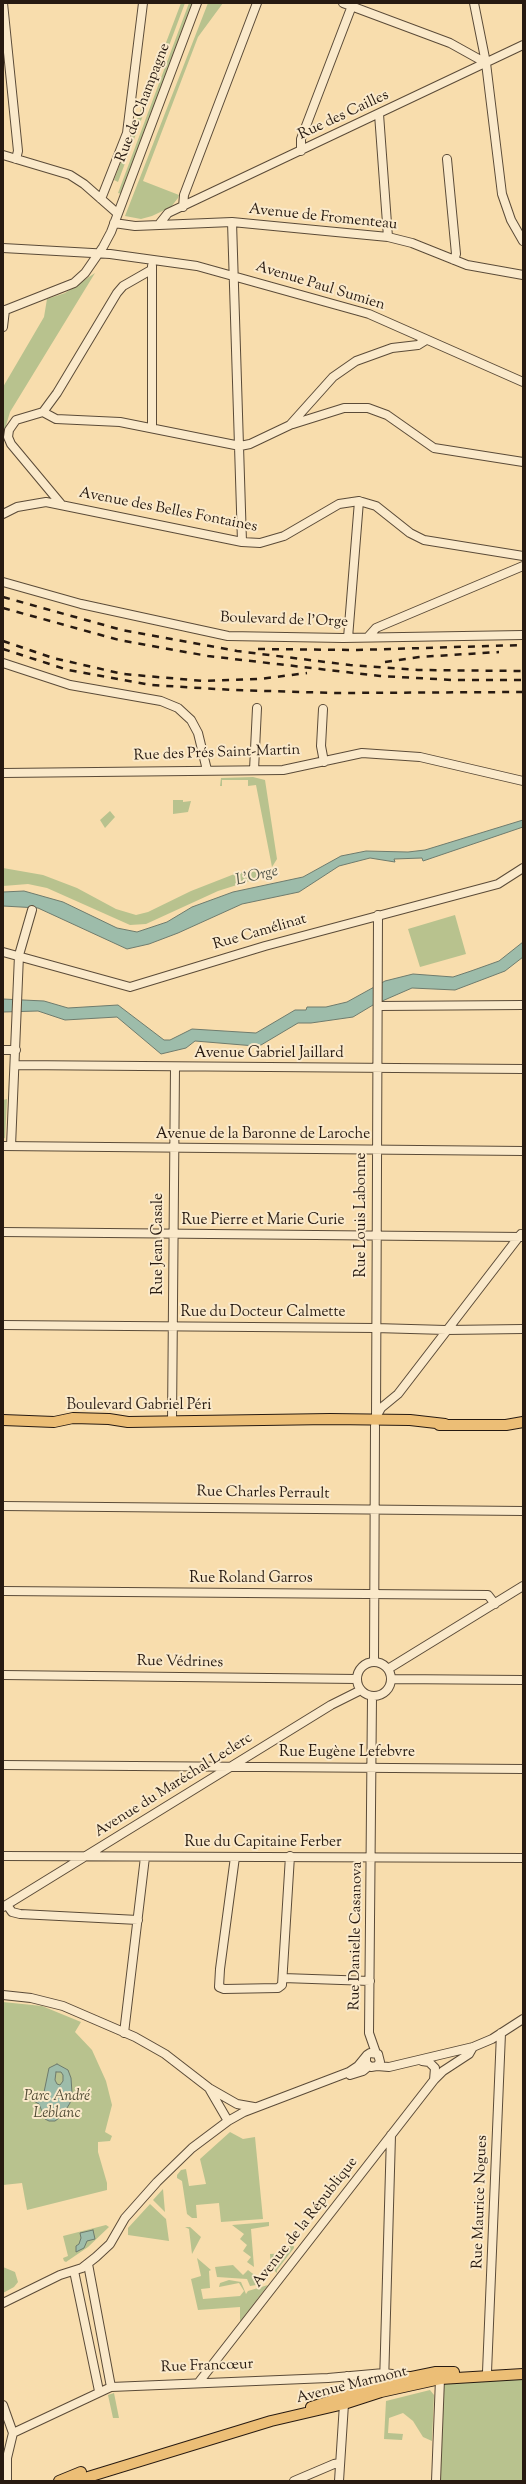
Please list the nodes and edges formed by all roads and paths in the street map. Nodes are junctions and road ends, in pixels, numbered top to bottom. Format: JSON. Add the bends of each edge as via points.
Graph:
{"nodes":[{"id":1,"x":3,"y":3,"type":"edge"},
{"id":2,"x":143,"y":3,"type":"edge"},
{"id":3,"x":198,"y":3,"type":"edge"},
{"id":4,"x":257,"y":3,"type":"edge"},
{"id":5,"x":343,"y":3,"type":"edge"},
{"id":6,"x":474,"y":3,"type":"edge"},
{"id":7,"x":352,"y":5,"type":"edge"},
{"id":8,"x":523,"y":45,"type":"edge"},
{"id":9,"x":486,"y":64,"type":"junction"},
{"id":10,"x":379,"y":114,"type":"junction"},
{"id":11,"x":301,"y":151,"type":"junction"},
{"id":12,"x":3,"y":155,"type":"edge"},
{"id":13,"x":16,"y":158,"type":"junction"},
{"id":14,"x":447,"y":159,"type":"dead end"},
{"id":15,"x":101,"y":199,"type":"junction"},
{"id":16,"x":180,"y":208,"type":"junction"},
{"id":17,"x":118,"y":213,"type":"junction"},
{"id":18,"x":232,"y":222,"type":"junction"},
{"id":19,"x":114,"y":223,"type":"junction"},
{"id":20,"x":160,"y":223,"type":"junction"},
{"id":21,"x":178,"y":223,"type":"junction"},
{"id":22,"x":388,"y":237,"type":"junction"},
{"id":23,"x":523,"y":241,"type":"edge"},
{"id":24,"x":3,"y":248,"type":"edge"},
{"id":25,"x":99,"y":253,"type":"junction"},
{"id":26,"x":154,"y":260,"type":"junction"},
{"id":27,"x":454,"y":260,"type":"junction"},
{"id":28,"x":151,"y":270,"type":"junction"},
{"id":29,"x":523,"y":275,"type":"edge"},
{"id":30,"x":235,"y":276,"type":"junction"},
{"id":31,"x":4,"y":311,"type":"edge"},
{"id":32,"x":3,"y":327,"type":"edge"},
{"id":33,"x":426,"y":340,"type":"junction"},
{"id":34,"x":523,"y":382,"type":"edge"},
{"id":35,"x":43,"y":412,"type":"junction"},
{"id":36,"x":290,"y":425,"type":"junction"},
{"id":37,"x":5,"y":428,"type":"edge"},
{"id":38,"x":152,"y":428,"type":"junction"},
{"id":39,"x":240,"y":446,"type":"junction"},
{"id":40,"x":523,"y":462,"type":"edge"},
{"id":41,"x":359,"y":501,"type":"junction"},
{"id":42,"x":61,"y":504,"type":"junction"},
{"id":43,"x":3,"y":514,"type":"edge"},
{"id":44,"x":242,"y":542,"type":"junction"},
{"id":45,"x":523,"y":556,"type":"edge"},
{"id":46,"x":523,"y":566,"type":"edge"},
{"id":47,"x":3,"y":582,"type":"edge"},
{"id":48,"x":523,"y":635,"type":"edge"},
{"id":49,"x":368,"y":637,"type":"junction"},
{"id":50,"x":348,"y":638,"type":"junction"},
{"id":51,"x":3,"y":664,"type":"edge"},
{"id":52,"x":257,"y":708,"type":"dead end"},
{"id":53,"x":323,"y":709,"type":"dead end"},
{"id":54,"x":324,"y":762,"type":"junction"},
{"id":55,"x":207,"y":770,"type":"junction"},
{"id":56,"x":254,"y":770,"type":"junction"},
{"id":57,"x":3,"y":773,"type":"edge"},
{"id":58,"x":523,"y":781,"type":"edge"},
{"id":59,"x":523,"y":868,"type":"edge"},
{"id":60,"x":32,"y":910,"type":"dead end"},
{"id":61,"x":378,"y":915,"type":"junction"},
{"id":62,"x":3,"y":952,"type":"edge"},
{"id":63,"x":19,"y":955,"type":"junction"},
{"id":64,"x":378,"y":1004,"type":"junction"},
{"id":65,"x":523,"y":1005,"type":"edge"},
{"id":66,"x":3,"y":1050,"type":"edge"},
{"id":67,"x":16,"y":1050,"type":"junction"},
{"id":68,"x":15,"y":1065,"type":"junction"},
{"id":69,"x":175,"y":1067,"type":"junction"},
{"id":70,"x":378,"y":1068,"type":"junction"},
{"id":71,"x":523,"y":1069,"type":"edge"},
{"id":72,"x":7,"y":1146,"type":"edge"},
{"id":73,"x":174,"y":1148,"type":"junction"},
{"id":74,"x":377,"y":1150,"type":"junction"},
{"id":75,"x":523,"y":1151,"type":"edge"},
{"id":76,"x":3,"y":1232,"type":"edge"},
{"id":77,"x":173,"y":1234,"type":"junction"},
{"id":78,"x":377,"y":1235,"type":"junction"},
{"id":79,"x":522,"y":1235,"type":"edge"},
{"id":80,"x":3,"y":1325,"type":"edge"},
{"id":81,"x":173,"y":1326,"type":"junction"},
{"id":82,"x":375,"y":1328,"type":"junction"},
{"id":83,"x":523,"y":1329,"type":"edge"},
{"id":84,"x":446,"y":1330,"type":"junction"},
{"id":85,"x":3,"y":1420,"type":"edge"},
{"id":86,"x":172,"y":1421,"type":"junction"},
{"id":87,"x":523,"y":1422,"type":"edge"},
{"id":88,"x":376,"y":1423,"type":"junction"},
{"id":89,"x":3,"y":1506,"type":"edge"},
{"id":90,"x":375,"y":1510,"type":"junction"},
{"id":91,"x":523,"y":1511,"type":"edge"},
{"id":92,"x":523,"y":1586,"type":"edge"},
{"id":93,"x":3,"y":1592,"type":"edge"},
{"id":94,"x":374,"y":1594,"type":"junction"},
{"id":95,"x":495,"y":1604,"type":"junction"},
{"id":96,"x":374,"y":1662,"type":"junction"},
{"id":97,"x":388,"y":1669,"type":"junction"},
{"id":98,"x":3,"y":1675,"type":"edge"},
{"id":99,"x":357,"y":1679,"type":"junction"},
{"id":100,"x":390,"y":1679,"type":"junction"},
{"id":101,"x":523,"y":1680,"type":"edge"},
{"id":102,"x":361,"y":1690,"type":"junction"},
{"id":103,"x":372,"y":1696,"type":"junction"},
{"id":104,"x":3,"y":1765,"type":"edge"},
{"id":105,"x":234,"y":1767,"type":"junction"},
{"id":106,"x":372,"y":1767,"type":"junction"},
{"id":107,"x":523,"y":1769,"type":"edge"},
{"id":108,"x":3,"y":1856,"type":"edge"},
{"id":109,"x":86,"y":1856,"type":"junction"},
{"id":110,"x":290,"y":1856,"type":"junction"},
{"id":111,"x":145,"y":1857,"type":"junction"},
{"id":112,"x":235,"y":1857,"type":"junction"},
{"id":113,"x":372,"y":1857,"type":"junction"},
{"id":114,"x":523,"y":1858,"type":"edge"},
{"id":115,"x":5,"y":1906,"type":"edge"},
{"id":116,"x":138,"y":1920,"type":"junction"},
{"id":117,"x":283,"y":1978,"type":"junction"},
{"id":118,"x":370,"y":1981,"type":"junction"},
{"id":119,"x":3,"y":1995,"type":"edge"},
{"id":120,"x":523,"y":2019,"type":"edge"},
{"id":121,"x":124,"y":2033,"type":"junction"},
{"id":122,"x":370,"y":2033,"type":"junction"},
{"id":123,"x":501,"y":2033,"type":"junction"},
{"id":124,"x":473,"y":2047,"type":"junction"},
{"id":125,"x":377,"y":2054,"type":"junction"},
{"id":126,"x":366,"y":2056,"type":"junction"},
{"id":127,"x":418,"y":2061,"type":"junction"},
{"id":128,"x":405,"y":2064,"type":"junction"},
{"id":129,"x":373,"y":2066,"type":"junction"},
{"id":130,"x":331,"y":2080,"type":"junction"},
{"id":131,"x":434,"y":2080,"type":"junction"},
{"id":132,"x":209,"y":2088,"type":"junction"},
{"id":133,"x":255,"y":2107,"type":"junction"},
{"id":134,"x":228,"y":2121,"type":"junction"},
{"id":135,"x":392,"y":2135,"type":"junction"},
{"id":136,"x":88,"y":2264,"type":"junction"},
{"id":137,"x":74,"y":2271,"type":"junction"},
{"id":138,"x":3,"y":2303,"type":"edge"},
{"id":139,"x":487,"y":2372,"type":"junction"},
{"id":140,"x":384,"y":2373,"type":"junction"},
{"id":141,"x":523,"y":2373,"type":"edge"},
{"id":142,"x":348,"y":2376,"type":"junction"},
{"id":143,"x":413,"y":2376,"type":"junction"},
{"id":144,"x":443,"y":2376,"type":"junction"},
{"id":145,"x":199,"y":2382,"type":"junction"},
{"id":146,"x":111,"y":2387,"type":"junction"},
{"id":147,"x":383,"y":2388,"type":"junction"},
{"id":148,"x":99,"y":2391,"type":"junction"},
{"id":149,"x":349,"y":2394,"type":"junction"},
{"id":150,"x":344,"y":2404,"type":"junction"},
{"id":151,"x":3,"y":2405,"type":"edge"},
{"id":152,"x":271,"y":2421,"type":"junction"},
{"id":153,"x":13,"y":2433,"type":"junction"},
{"id":154,"x":203,"y":2441,"type":"junction"},
{"id":155,"x":5,"y":2450,"type":"edge"},
{"id":156,"x":340,"y":2463,"type":"junction"},
{"id":157,"x":7,"y":2481,"type":"edge"},
{"id":158,"x":59,"y":2481,"type":"edge"},
{"id":159,"x":75,"y":2481,"type":"edge"},
{"id":160,"x":294,"y":2481,"type":"edge"},
{"id":161,"x":339,"y":2481,"type":"edge"},
{"id":162,"x":436,"y":2481,"type":"edge"}],
"edges":[{"from":1,"to":13,"type":"street","via":[[18,151]]},
{"from":2,"to":15,"type":"street","via":[[127,133]]},
{"from":3,"to":17,"type":"street","name":"Rue de Champagne"},
{"from":4,"to":16,"type":"street"},
{"from":5,"to":7,"type":"street"},
{"from":6,"to":9,"type":"street"},
{"from":7,"to":9,"type":"street","via":[[450,43]]},
{"from":7,"to":11,"type":"street","via":[[301,138]]},
{"from":8,"to":9,"type":"street","name":"Rue des Cailles"},
{"from":9,"to":10,"type":"street","name":"Rue des Cailles"},
{"from":9,"to":23,"type":"street","via":[[502,194],[510,220]]},
{"from":10,"to":11,"type":"street","name":"Rue des Cailles"},
{"from":10,"to":22,"type":"street"},
{"from":11,"to":16,"type":"street","name":"Rue des Cailles"},
{"from":12,"to":13,"type":"street"},
{"from":13,"to":15,"type":"street","via":[[70,175]]},
{"from":14,"to":27,"type":"street","via":[[456,254]]},
{"from":15,"to":17,"type":"street"},
{"from":16,"to":20,"type":"street","name":"Rue des Cailles","via":[[168,213]]},
{"from":16,"to":21,"type":"street"},
{"from":17,"to":19,"type":"street","name":"Rue de Champagne"},
{"from":18,"to":21,"type":"street","name":"Avenue de Fromenteau"},
{"from":18,"to":22,"type":"street","name":"Avenue de Fromenteau"},
{"from":18,"to":30,"type":"street"},
{"from":19,"to":20,"type":"street","name":"Avenue de Fromenteau","via":[[127,226]]},
{"from":19,"to":25,"type":"street","name":"Rue de Champagne"},
{"from":20,"to":21,"type":"street","name":"Avenue de Fromenteau"},
{"from":22,"to":27,"type":"street","name":"Avenue de Fromenteau","via":[[412,243]]},
{"from":24,"to":25,"type":"street","name":"Avenue Paul Sumien"},
{"from":25,"to":26,"type":"street","name":"Avenue Paul Sumien"},
{"from":25,"to":31,"type":"street","name":"Rue de Champagne","via":[[74,283]]},
{"from":26,"to":28,"type":"street"},
{"from":26,"to":30,"type":"street","name":"Avenue Paul Sumien","via":[[197,266]]},
{"from":27,"to":29,"type":"street","name":"Avenue de Fromenteau","via":[[467,265]]},
{"from":28,"to":35,"type":"street","via":[[123,286],[117,293]]},
{"from":28,"to":38,"type":"street"},
{"from":30,"to":33,"type":"street","name":"Avenue Paul Sumien","via":[[369,314]]},
{"from":30,"to":39,"type":"street"},
{"from":31,"to":32,"type":"street"},
{"from":33,"to":34,"type":"street","name":"Avenue Paul Sumien"},
{"from":33,"to":36,"type":"street","via":[[418,345],[378,352],[343,369]]},
{"from":35,"to":37,"type":"street","via":[[16,420]]},
{"from":35,"to":38,"type":"street","via":[[56,419],[120,422]]},
{"from":36,"to":39,"type":"street","via":[[250,444]]},
{"from":36,"to":40,"type":"street","via":[[344,408],[368,408],[387,415],[434,448]]},
{"from":37,"to":42,"type":"street","via":[[11,444]]},
{"from":38,"to":39,"type":"street"},
{"from":39,"to":44,"type":"street"},
{"from":41,"to":44,"type":"street","name":"Avenue des Belles Fontaines","via":[[348,501],[330,509],[272,541]]},
{"from":41,"to":45,"type":"street","name":"Avenue des Belles Fontaines","via":[[376,506],[410,533],[424,540]]},
{"from":41,"to":50,"type":"street"},
{"from":42,"to":43,"type":"street","name":"Avenue des Belles Fontaines","via":[[34,503]]},
{"from":42,"to":44,"type":"street","name":"Avenue des Belles Fontaines"},
{"from":46,"to":49,"type":"street","via":[[376,628]]},
{"from":47,"to":50,"type":"street","name":"Boulevard de l'Orge","via":[[81,604],[228,636]]},
{"from":48,"to":49,"type":"street","name":"Boulevard de l'Orge"},
{"from":49,"to":50,"type":"street","name":"Boulevard de l'Orge"},
{"from":51,"to":55,"type":"street","via":[[70,685],[161,701],[178,708],[191,720]]},
{"from":52,"to":56,"type":"street"},
{"from":53,"to":54,"type":"street","via":[[321,746]]},
{"from":54,"to":56,"type":"street","name":"Rue des Prés Saint-Martin","via":[[283,770]]},
{"from":54,"to":58,"type":"street","name":"Rue des Prés Saint-Martin","via":[[350,754],[403,755]]},
{"from":55,"to":56,"type":"street","name":"Rue des Prés Saint-Martin"},
{"from":55,"to":57,"type":"street","name":"Rue des Prés Saint-Martin"},
{"from":59,"to":61,"type":"street","name":"Rue Camélinat","via":[[498,884]]},
{"from":60,"to":63,"type":"street"},
{"from":61,"to":63,"type":"street","name":"Rue Camélinat","via":[[130,987]]},
{"from":61,"to":64,"type":"street","name":"Rue Louis Labonne"},
{"from":62,"to":63,"type":"street","name":"Rue Camélinat"},
{"from":63,"to":67,"type":"street"},
{"from":64,"to":65,"type":"street"},
{"from":64,"to":70,"type":"street","name":"Rue Louis Labonne"},
{"from":66,"to":67,"type":"street"},
{"from":67,"to":68,"type":"street"},
{"from":68,"to":69,"type":"street","name":"Avenue Gabriel Jaillard"},
{"from":68,"to":72,"type":"street"},
{"from":69,"to":70,"type":"street","name":"Avenue Gabriel Jaillard"},
{"from":69,"to":73,"type":"street","name":"Rue Jean Casale"},
{"from":70,"to":71,"type":"street","name":"Avenue Gabriel Jaillard"},
{"from":70,"to":74,"type":"street","name":"Rue Louis Labonne"},
{"from":72,"to":73,"type":"street","name":"Avenue de la Baronne de Laroche"},
{"from":73,"to":74,"type":"street","name":"Avenue de la Baronne de Laroche"},
{"from":73,"to":77,"type":"street","name":"Rue Jean Casale"},
{"from":74,"to":75,"type":"street","name":"Avenue de la Baronne de Laroche"},
{"from":74,"to":78,"type":"street","name":"Rue Louis Labonne"},
{"from":76,"to":77,"type":"street","name":"Rue Pierre et Marie Curie"},
{"from":77,"to":78,"type":"street","name":"Rue Pierre et Marie Curie"},
{"from":77,"to":81,"type":"street","name":"Rue Jean Casale"},
{"from":78,"to":79,"type":"street","name":"Rue Pierre et Marie Curie"},
{"from":78,"to":82,"type":"street","name":"Rue Louis Labonne"},
{"from":79,"to":84,"type":"street"},
{"from":80,"to":81,"type":"street","name":"Rue du Docteur Calmette"},
{"from":81,"to":82,"type":"street","name":"Rue du Docteur Calmette"},
{"from":81,"to":86,"type":"street","name":"Rue Jean Casale"},
{"from":82,"to":84,"type":"street","name":"Rue du Docteur Calmette"},
{"from":82,"to":88,"type":"street","name":"Rue Louis Labonne"},
{"from":83,"to":84,"type":"street","name":"Rue du Docteur Calmette"},
{"from":84,"to":88,"type":"street","via":[[398,1394],[380,1408]]},
{"from":85,"to":86,"type":"main road","name":"Boulevard Gabriel Péri","via":[[54,1422],[73,1418],[109,1418],[128,1422]]},
{"from":86,"to":88,"type":"main road","name":"Boulevard Gabriel Péri","via":[[275,1420]]},
{"from":87,"to":88,"type":"main road","name":"Boulevard Gabriel Péri","via":[[506,1425]]},
{"from":88,"to":90,"type":"street"},
{"from":89,"to":90,"type":"street","name":"Rue Charles Perrault"},
{"from":90,"to":91,"type":"street","name":"Rue Charles Perrault"},
{"from":90,"to":94,"type":"street"},
{"from":92,"to":95,"type":"street"},
{"from":93,"to":94,"type":"street","name":"Rue Roland Garros"},
{"from":94,"to":95,"type":"street","name":"Rue Roland Garros","via":[[488,1595]]},
{"from":94,"to":96,"type":"street"},
{"from":95,"to":97,"type":"street"},
{"from":96,"to":97,"type":"street"},
{"from":96,"to":99,"type":"street","via":[[360,1669]]},
{"from":97,"to":100,"type":"street"},
{"from":98,"to":99,"type":"street","name":"Rue Védrines"},
{"from":99,"to":102,"type":"street"},
{"from":100,"to":101,"type":"street"},
{"from":100,"to":103,"type":"street","via":[[385,1691]]},
{"from":102,"to":103,"type":"street"},
{"from":102,"to":105,"type":"street","name":"Avenue du Maréchal Leclerc","via":[[331,1705]]},
{"from":103,"to":106,"type":"street","name":"Rue Danielle Casanova"},
{"from":104,"to":105,"type":"street","name":"Rue Eugène Lefebvre"},
{"from":105,"to":106,"type":"street","name":"Rue Eugène Lefebvre"},
{"from":105,"to":109,"type":"street","name":"Avenue du Maréchal Leclerc"},
{"from":106,"to":107,"type":"street","name":"Rue Eugène Lefebvre"},
{"from":106,"to":113,"type":"street","name":"Rue Danielle Casanova"},
{"from":108,"to":109,"type":"street","name":"Rue du Capitaine Ferber"},
{"from":109,"to":111,"type":"street","name":"Rue du Capitaine Ferber"},
{"from":109,"to":115,"type":"street","name":"Avenue du Maréchal Leclerc"},
{"from":110,"to":112,"type":"street","name":"Rue du Capitaine Ferber"},
{"from":110,"to":113,"type":"street","name":"Rue du Capitaine Ferber"},
{"from":110,"to":117,"type":"street"},
{"from":111,"to":112,"type":"street","name":"Rue du Capitaine Ferber"},
{"from":111,"to":116,"type":"street"},
{"from":112,"to":117,"type":"street","via":[[219,1986],[224,1989],[278,1988]]},
{"from":113,"to":114,"type":"street","name":"Rue du Capitaine Ferber"},
{"from":113,"to":118,"type":"street","name":"Rue Danielle Casanova"},
{"from":115,"to":116,"type":"street","via":[[20,1914]]},
{"from":116,"to":121,"type":"street"},
{"from":117,"to":118,"type":"street"},
{"from":118,"to":122,"type":"street","name":"Rue Danielle Casanova"},
{"from":119,"to":121,"type":"street","via":[[31,1998],[63,2006]]},
{"from":120,"to":123,"type":"street"},
{"from":121,"to":132,"type":"street","via":[[165,2054]]},
{"from":122,"to":125,"type":"street","name":"Rue Danielle Casanova"},
{"from":122,"to":126,"type":"street","name":"Rue Danielle Casanova"},
{"from":123,"to":124,"type":"street"},
{"from":123,"to":139,"type":"street","name":"Rue Maurice Nogues"},
{"from":124,"to":127,"type":"street"},
{"from":124,"to":131,"type":"street","name":"Avenue de la République","via":[[469,2054],[442,2071]]},
{"from":125,"to":126,"type":"street"},
{"from":125,"to":128,"type":"street","via":[[393,2062]]},
{"from":125,"to":129,"type":"street","via":[[380,2060]]},
{"from":126,"to":129,"type":"street"},
{"from":126,"to":130,"type":"street","via":[[354,2069]]},
{"from":127,"to":128,"type":"street"},
{"from":127,"to":131,"type":"street","via":[[433,2065],[437,2072]]},
{"from":128,"to":129,"type":"street"},
{"from":129,"to":130,"type":"street"},
{"from":130,"to":133,"type":"street"},
{"from":131,"to":135,"type":"street","name":"Avenue de la République"},
{"from":132,"to":133,"type":"street","via":[[237,2104]]},
{"from":132,"to":134,"type":"street"},
{"from":133,"to":134,"type":"street"},
{"from":134,"to":136,"type":"street","via":[[192,2148],[170,2169],[125,2218],[105,2250]]},
{"from":135,"to":140,"type":"street"},
{"from":135,"to":145,"type":"street","name":"Avenue de la République"},
{"from":136,"to":137,"type":"street"},
{"from":136,"to":146,"type":"street"},
{"from":137,"to":138,"type":"street","via":[[60,2275]]},
{"from":137,"to":148,"type":"street"},
{"from":139,"to":141,"type":"main road","name":"Rue Francœur"},
{"from":139,"to":144,"type":"main road","name":"Rue Francœur"},
{"from":140,"to":142,"type":"street","name":"Rue Francœur"},
{"from":140,"to":143,"type":"street","name":"Rue Francœur"},
{"from":140,"to":147,"type":"street"},
{"from":141,"to":144,"type":"main road","name":"Rue Francœur"},
{"from":142,"to":145,"type":"street","name":"Rue Francœur"},
{"from":142,"to":149,"type":"street"},
{"from":143,"to":144,"type":"main road","name":"Rue Francœur"},
{"from":143,"to":147,"type":"main road","name":"Rue Francœur"},
{"from":144,"to":147,"type":"main road","name":"Avenue Marmont"},
{"from":144,"to":162,"type":"street"},
{"from":145,"to":146,"type":"street","name":"Rue Francœur"},
{"from":146,"to":148,"type":"street","name":"Rue Francœur"},
{"from":147,"to":149,"type":"main road","name":"Rue Francœur"},
{"from":147,"to":150,"type":"main road","name":"Avenue Marmont"},
{"from":148,"to":153,"type":"street","name":"Rue Francœur"},
{"from":149,"to":150,"type":"street"},
{"from":149,"to":152,"type":"main road","name":"Avenue Marmont"},
{"from":150,"to":152,"type":"main road","name":"Avenue Marmont"},
{"from":150,"to":156,"type":"street"},
{"from":151,"to":153,"type":"street"},
{"from":152,"to":154,"type":"main road","name":"Avenue Marmont"},
{"from":153,"to":155,"type":"street"},
{"from":154,"to":158,"type":"main road","name":"Avenue Marmont","via":[[124,2458]]},
{"from":154,"to":159,"type":"main road","name":"Avenue Marmont"},
{"from":155,"to":157,"type":"street"},
{"from":156,"to":160,"type":"street"},
{"from":156,"to":161,"type":"street"}]}
